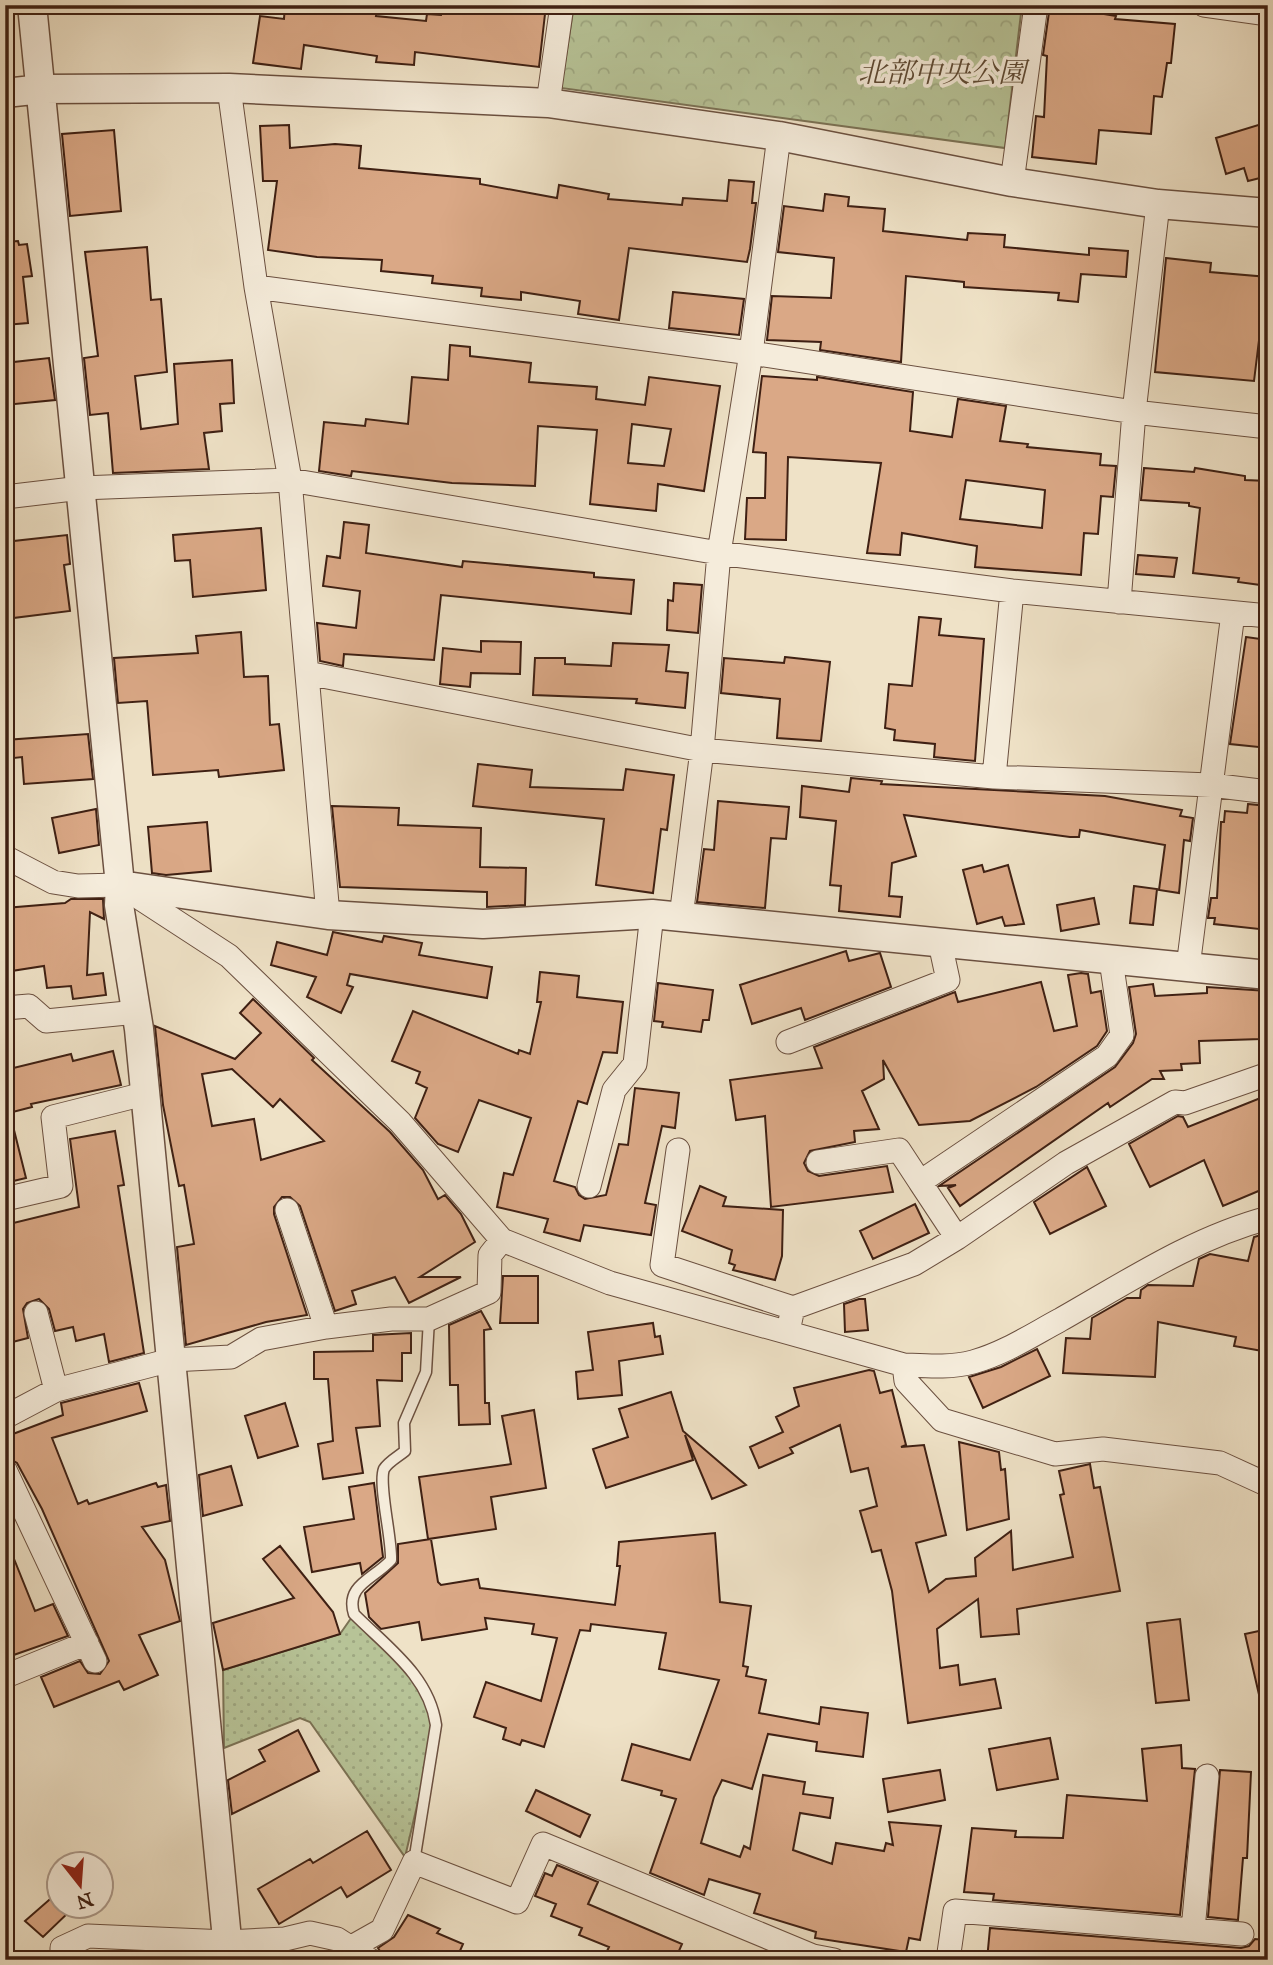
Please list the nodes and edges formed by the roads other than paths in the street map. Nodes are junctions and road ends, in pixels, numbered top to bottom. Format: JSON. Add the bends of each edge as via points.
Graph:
{"nodes":[{"id":1,"x":32,"y":5,"type":"edge"},
{"id":2,"x":562,"y":5,"type":"edge"},
{"id":3,"x":1036,"y":5,"type":"edge"},
{"id":4,"x":1204,"y":5,"type":"edge"},
{"id":5,"x":1268,"y":14,"type":"edge"},
{"id":6,"x":229,"y":88,"type":"junction"},
{"id":7,"x":42,"y":89,"type":"junction"},
{"id":8,"x":5,"y":93,"type":"edge"},
{"id":9,"x":548,"y":103,"type":"junction"},
{"id":10,"x":779,"y":136,"type":"junction"},
{"id":11,"x":1012,"y":182,"type":"junction"},
{"id":12,"x":1158,"y":204,"type":"junction"},
{"id":13,"x":1268,"y":213,"type":"edge"},
{"id":14,"x":256,"y":287,"type":"junction"},
{"id":15,"x":751,"y":353,"type":"junction"},
{"id":16,"x":1134,"y":412,"type":"junction"},
{"id":17,"x":1268,"y":427,"type":"edge"},
{"id":18,"x":290,"y":480,"type":"junction"},
{"id":19,"x":81,"y":488,"type":"junction"},
{"id":20,"x":5,"y":497,"type":"edge"},
{"id":21,"x":719,"y":553,"type":"junction"},
{"id":22,"x":1012,"y":591,"type":"junction"},
{"id":23,"x":1119,"y":602,"type":"junction"},
{"id":24,"x":1233,"y":613,"type":"junction"},
{"id":25,"x":1268,"y":616,"type":"edge"},
{"id":26,"x":307,"y":673,"type":"junction"},
{"id":27,"x":702,"y":750,"type":"junction"},
{"id":28,"x":994,"y":777,"type":"junction"},
{"id":29,"x":1212,"y":785,"type":"junction"},
{"id":30,"x":1268,"y":792,"type":"edge"},
{"id":31,"x":5,"y":857,"type":"edge"},
{"id":32,"x":120,"y":885,"type":"junction"},
{"id":33,"x":652,"y":914,"type":"junction"},
{"id":34,"x":328,"y":915,"type":"junction"},
{"id":35,"x":681,"y":917,"type":"junction"},
{"id":36,"x":940,"y":943,"type":"junction"},
{"id":37,"x":1111,"y":960,"type":"junction"},
{"id":38,"x":1188,"y":967,"type":"junction"},
{"id":39,"x":1268,"y":975,"type":"edge"},
{"id":40,"x":5,"y":1008,"type":"edge"},
{"id":41,"x":137,"y":1012,"type":"junction"},
{"id":42,"x":800,"y":1045,"type":"dead end"},
{"id":43,"x":1268,"y":1074,"type":"edge"},
{"id":44,"x":144,"y":1094,"type":"junction"},
{"id":45,"x":678,"y":1150,"type":"dead end"},
{"id":46,"x":818,"y":1161,"type":"dead end"},
{"id":47,"x":920,"y":1182,"type":"junction"},
{"id":48,"x":589,"y":1186,"type":"dead end"},
{"id":49,"x":5,"y":1199,"type":"edge"},
{"id":50,"x":287,"y":1210,"type":"dead end"},
{"id":51,"x":1268,"y":1218,"type":"edge"},
{"id":52,"x":957,"y":1238,"type":"junction"},
{"id":53,"x":502,"y":1240,"type":"junction"},
{"id":54,"x":36,"y":1313,"type":"dead end"},
{"id":55,"x":429,"y":1319,"type":"junction"},
{"id":56,"x":790,"y":1319,"type":"junction"},
{"id":57,"x":326,"y":1327,"type":"junction"},
{"id":58,"x":172,"y":1360,"type":"junction"},
{"id":59,"x":904,"y":1365,"type":"junction"},
{"id":60,"x":56,"y":1390,"type":"junction"},
{"id":61,"x":5,"y":1417,"type":"edge"},
{"id":62,"x":5,"y":1470,"type":"edge"},
{"id":63,"x":1268,"y":1485,"type":"edge"},
{"id":64,"x":6,"y":1676,"type":"edge"},
{"id":65,"x":1207,"y":1776,"type":"dead end"},
{"id":66,"x":414,"y":1862,"type":"junction"},
{"id":67,"x":1193,"y":1930,"type":"junction"},
{"id":68,"x":1242,"y":1934,"type":"dead end"},
{"id":69,"x":350,"y":1948,"type":"junction"},
{"id":70,"x":228,"y":1951,"type":"edge"},
{"id":71,"x":56,"y":1956,"type":"edge"},
{"id":72,"x":370,"y":1960,"type":"edge"},
{"id":73,"x":834,"y":1960,"type":"edge"},
{"id":74,"x":948,"y":1960,"type":"edge"}],
"edges":[{"from":1,"to":7,"type":"street"},
{"from":2,"to":9,"type":"street"},
{"from":3,"to":11,"type":"street"},
{"from":4,"to":5,"type":"street"},
{"from":6,"to":7,"type":"street"},
{"from":6,"to":9,"type":"street"},
{"from":6,"to":14,"type":"street"},
{"from":7,"to":8,"type":"street"},
{"from":7,"to":19,"type":"street"},
{"from":9,"to":10,"type":"street"},
{"from":10,"to":11,"type":"street"},
{"from":10,"to":15,"type":"street"},
{"from":11,"to":12,"type":"street"},
{"from":12,"to":13,"type":"street"},
{"from":12,"to":16,"type":"street"},
{"from":14,"to":15,"type":"street"},
{"from":14,"to":18,"type":"street"},
{"from":15,"to":16,"type":"street"},
{"from":15,"to":21,"type":"street"},
{"from":16,"to":17,"type":"street"},
{"from":16,"to":23,"type":"street"},
{"from":18,"to":19,"type":"street"},
{"from":18,"to":21,"type":"street"},
{"from":18,"to":26,"type":"street"},
{"from":19,"to":20,"type":"street"},
{"from":19,"to":32,"type":"street"},
{"from":21,"to":22,"type":"street"},
{"from":21,"to":27,"type":"street"},
{"from":22,"to":23,"type":"street"},
{"from":22,"to":28,"type":"street"},
{"from":23,"to":24,"type":"street"},
{"from":24,"to":25,"type":"street"},
{"from":24,"to":29,"type":"street"},
{"from":26,"to":27,"type":"street"},
{"from":26,"to":34,"type":"street"},
{"from":27,"to":28,"type":"street"},
{"from":27,"to":35,"type":"street"},
{"from":28,"to":29,"type":"street"},
{"from":29,"to":30,"type":"street"},
{"from":29,"to":38,"type":"street"},
{"from":31,"to":32,"type":"street","via":[[53,881],[78,886]]},
{"from":32,"to":34,"type":"street"},
{"from":32,"to":41,"type":"street","via":[[119,905]]},
{"from":32,"to":53,"type":"street","via":[[229,956],[400,1122]]},
{"from":33,"to":34,"type":"street","via":[[483,924]]},
{"from":33,"to":35,"type":"street"},
{"from":33,"to":48,"type":"street","via":[[635,1065],[614,1090]]},
{"from":35,"to":36,"type":"street"},
{"from":36,"to":37,"type":"street"},
{"from":36,"to":42,"type":"street","via":[[948,980],[906,1006]]},
{"from":37,"to":38,"type":"street"},
{"from":37,"to":47,"type":"street","via":[[1122,1035],[1107,1056]]},
{"from":38,"to":39,"type":"street"},
{"from":40,"to":41,"type":"street","via":[[29,1006],[46,1021]]},
{"from":41,"to":44,"type":"street"},
{"from":43,"to":52,"type":"street","via":[[1185,1103],[1175,1102],[1066,1163]]},
{"from":44,"to":49,"type":"street","via":[[53,1117],[61,1186]]},
{"from":44,"to":58,"type":"street"},
{"from":45,"to":56,"type":"street","via":[[662,1265]]},
{"from":46,"to":47,"type":"street","via":[[899,1150]]},
{"from":47,"to":52,"type":"street"},
{"from":50,"to":57,"type":"street"},
{"from":51,"to":59,"type":"street","via":[[1236,1226],[1179,1254],[1009,1348],[973,1362],[939,1367]]},
{"from":52,"to":56,"type":"street","via":[[914,1264]]},
{"from":53,"to":55,"type":"street","via":[[490,1255],[489,1292]]},
{"from":53,"to":56,"type":"street","via":[[610,1283]]},
{"from":54,"to":60,"type":"street"},
{"from":55,"to":57,"type":"street"},
{"from":55,"to":66,"type":"lane","via":[[426,1372],[404,1423],[405,1451],[385,1466],[382,1479],[391,1560],[355,1588],[350,1601],[354,1614],[424,1684],[433,1705],[436,1725]]},
{"from":56,"to":59,"type":"street"},
{"from":57,"to":58,"type":"street","via":[[261,1339],[231,1357]]},
{"from":58,"to":60,"type":"street"},
{"from":58,"to":70,"type":"street"},
{"from":59,"to":63,"type":"street","via":[[906,1381],[942,1420],[1055,1454],[1104,1449],[1220,1463]]},
{"from":60,"to":61,"type":"street"},
{"from":62,"to":64,"type":"street","via":[[91,1652]]},
{"from":65,"to":67,"type":"street"},
{"from":66,"to":69,"type":"street","via":[[382,1930]]},
{"from":66,"to":73,"type":"street","via":[[517,1902],[543,1843],[813,1956]]},
{"from":67,"to":68,"type":"street"},
{"from":67,"to":74,"type":"street","via":[[955,1911]]},
{"from":69,"to":70,"type":"street","via":[[337,1939],[310,1933]]},
{"from":69,"to":72,"type":"street"},
{"from":70,"to":71,"type":"street","via":[[88,1936]]}]}
